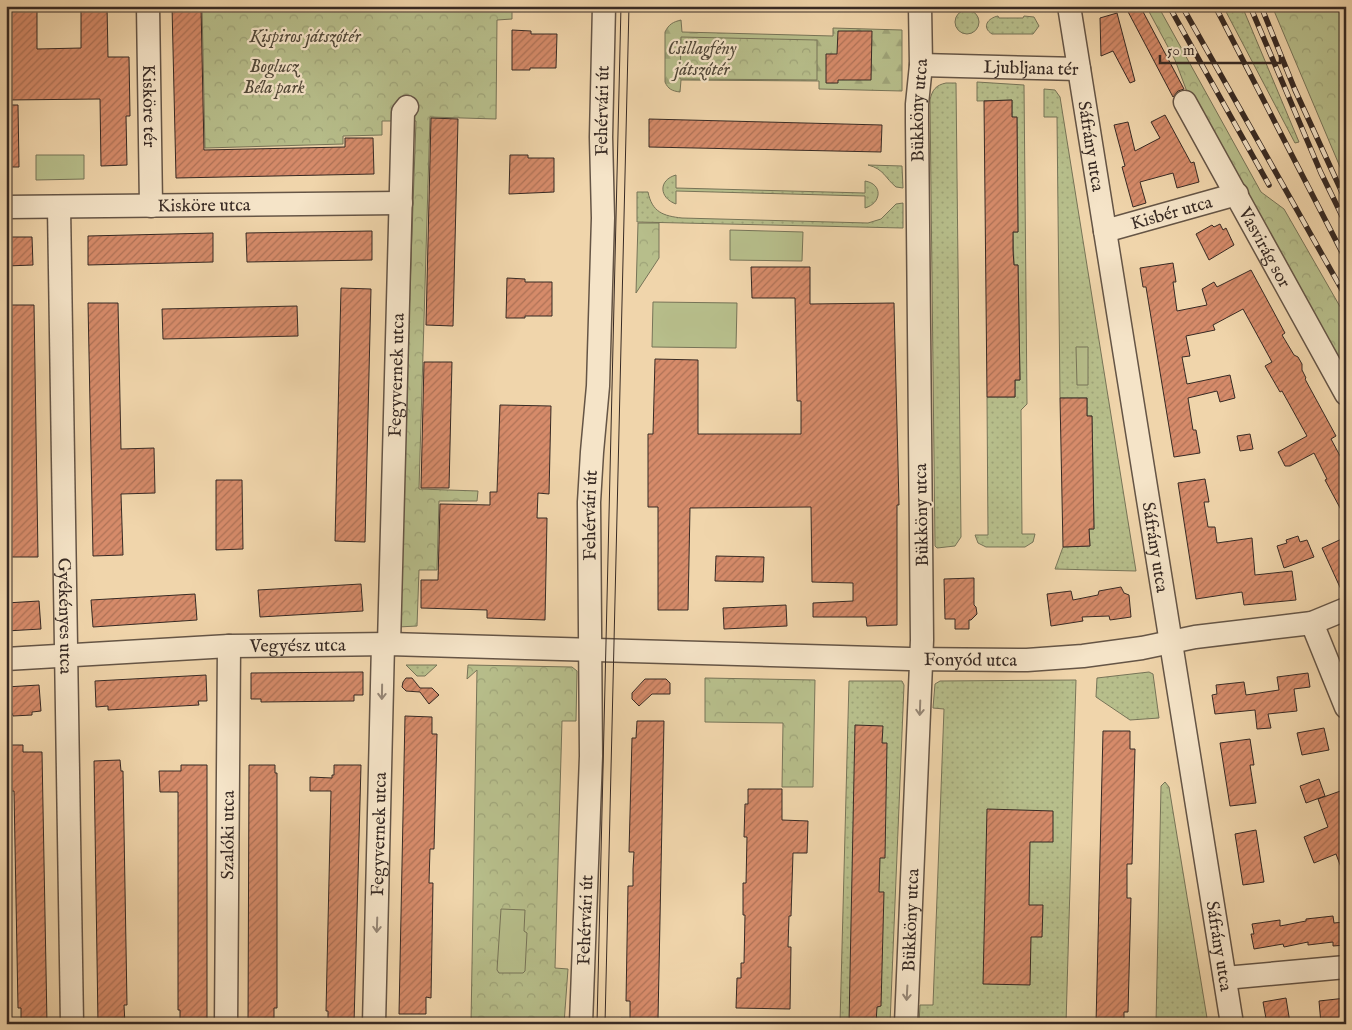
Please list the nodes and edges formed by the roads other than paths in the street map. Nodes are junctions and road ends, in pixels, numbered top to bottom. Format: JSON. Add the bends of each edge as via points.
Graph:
{"nodes":[{"id":1,"x":148,"y":6,"type":"edge"},
{"id":2,"x":604,"y":6,"type":"edge"},
{"id":3,"x":920,"y":6,"type":"edge"},
{"id":4,"x":1069,"y":6,"type":"edge"},
{"id":5,"x":921,"y":65,"type":"junction"},
{"id":6,"x":1079,"y":68,"type":"junction"},
{"id":7,"x":1185,"y":102,"type":"dead end"},
{"id":8,"x":407,"y":107,"type":"dead end"},
{"id":9,"x":1237,"y":194,"type":"junction"},
{"id":10,"x":401,"y":203,"type":"junction"},
{"id":11,"x":152,"y":206,"type":"junction"},
{"id":12,"x":6,"y":207,"type":"edge"},
{"id":13,"x":60,"y":207,"type":"junction"},
{"id":14,"x":1105,"y":231,"type":"junction"},
{"id":15,"x":1346,"y":394,"type":"edge"},
{"id":16,"x":1346,"y":609,"type":"edge"},
{"id":17,"x":1312,"y":623,"type":"junction"},
{"id":18,"x":1170,"y":642,"type":"junction"},
{"id":19,"x":386,"y":644,"type":"junction"},
{"id":20,"x":229,"y":646,"type":"junction"},
{"id":21,"x":590,"y":649,"type":"junction"},
{"id":22,"x":67,"y":656,"type":"junction"},
{"id":23,"x":6,"y":659,"type":"edge"},
{"id":24,"x":921,"y":660,"type":"junction"},
{"id":25,"x":1346,"y":707,"type":"edge"},
{"id":26,"x":1346,"y":967,"type":"edge"},
{"id":27,"x":1224,"y":978,"type":"junction"},
{"id":28,"x":72,"y":1024,"type":"edge"},
{"id":29,"x":226,"y":1024,"type":"edge"},
{"id":30,"x":374,"y":1024,"type":"edge"},
{"id":31,"x":581,"y":1024,"type":"edge"},
{"id":32,"x":906,"y":1024,"type":"edge"},
{"id":33,"x":1232,"y":1024,"type":"edge"}],
"edges":[{"from":1,"to":11,"type":"street","name":"Kisköre tér"},
{"from":2,"to":21,"type":"street","name":"Fehérvári út","via":[[603,218],[590,502]]},
{"from":3,"to":5,"type":"street","name":"Bükköny utca"},
{"from":4,"to":6,"type":"street","name":"Ljubljana tér"},
{"from":5,"to":6,"type":"street","name":"Ljubljana tér"},
{"from":5,"to":24,"type":"street","name":"Bükköny utca","via":[[917,122]]},
{"from":6,"to":14,"type":"street","name":"Sáfrány utca"},
{"from":7,"to":9,"type":"street","name":"Vasvirág sor"},
{"from":8,"to":10,"type":"street","name":"Fegyvernek utca","via":[[403,112]]},
{"from":9,"to":14,"type":"street","name":"Kisbér utca"},
{"from":9,"to":15,"type":"street","name":"Vasvirág sor"},
{"from":10,"to":11,"type":"street","name":"Kisköre utca"},
{"from":10,"to":19,"type":"street","name":"Fegyvernek utca"},
{"from":11,"to":13,"type":"street","name":"Kisköre utca"},
{"from":12,"to":13,"type":"street","name":"Kisköre utca"},
{"from":13,"to":22,"type":"street","name":"Gyékényes utca"},
{"from":14,"to":18,"type":"street","name":"Sáfrány utca"},
{"from":16,"to":17,"type":"street","name":"Fonyód utca"},
{"from":17,"to":18,"type":"street","name":"Fonyód utca"},
{"from":17,"to":25,"type":"street"},
{"from":18,"to":24,"type":"street","name":"Fonyód utca","via":[[1059,658]]},
{"from":18,"to":27,"type":"street","name":"Sáfrány utca"},
{"from":19,"to":20,"type":"street","name":"Vegyész utca"},
{"from":19,"to":21,"type":"street","name":"Vegyész utca"},
{"from":19,"to":30,"type":"street","name":"Fegyvernek utca","one_way":true},
{"from":20,"to":22,"type":"street","name":"Vegyész utca"},
{"from":20,"to":29,"type":"street","name":"Szalóki utca"},
{"from":21,"to":24,"type":"street","name":"Fonyód utca"},
{"from":21,"to":31,"type":"street","name":"Fehérvári út","via":[[590,785]]},
{"from":22,"to":23,"type":"street","name":"Vegyész utca"},
{"from":22,"to":28,"type":"street","name":"Gyékényes utca"},
{"from":24,"to":32,"type":"street","name":"Bükköny utca","one_way":true},
{"from":26,"to":27,"type":"street"},
{"from":27,"to":33,"type":"street","name":"Sáfrány utca"}]}
